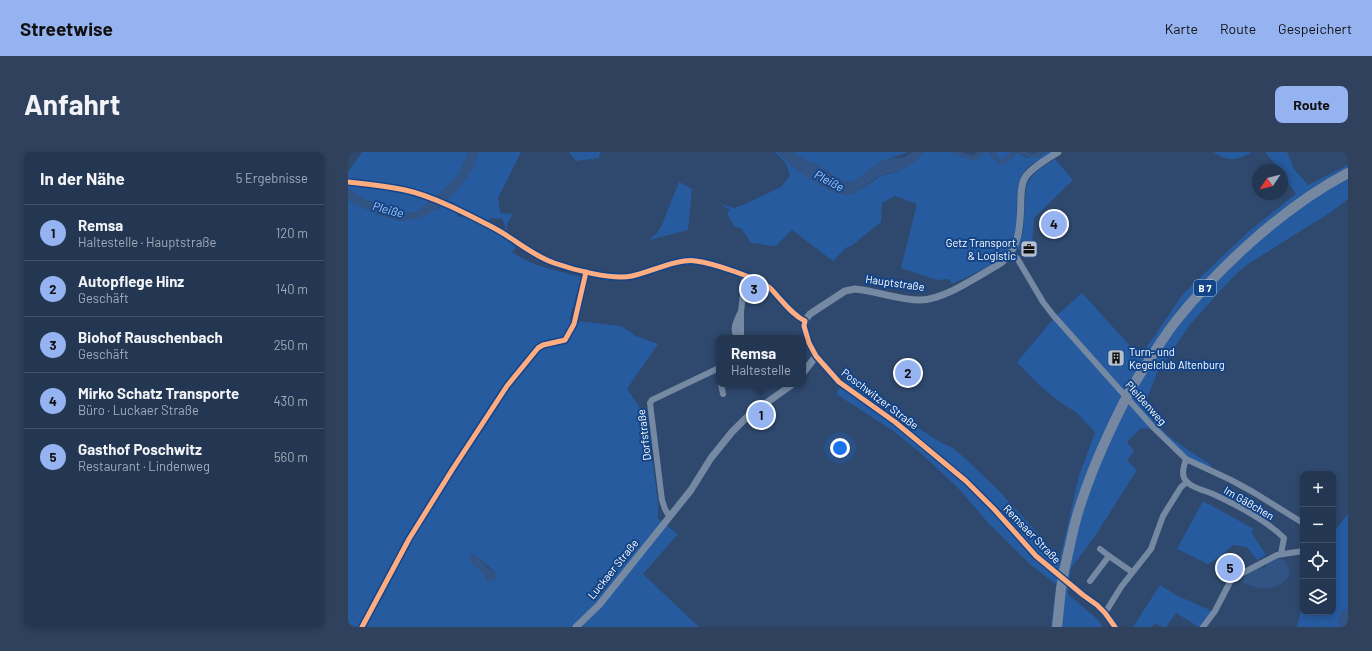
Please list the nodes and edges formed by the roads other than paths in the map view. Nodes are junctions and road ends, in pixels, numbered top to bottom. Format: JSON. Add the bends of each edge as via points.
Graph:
{"nodes":[{"id":1,"x":1058,"y":152,"type":"edge"},
{"id":2,"x":1348,"y":173,"type":"edge"},
{"id":3,"x":348,"y":182,"type":"edge"},
{"id":4,"x":1011,"y":253,"type":"junction"},
{"id":5,"x":745,"y":276,"type":"junction"},
{"id":6,"x":740,"y":312,"type":"junction"},
{"id":7,"x":805,"y":321,"type":"junction"},
{"id":8,"x":736,"y":335,"type":"edge"},
{"id":9,"x":741,"y":335,"type":"edge"},
{"id":10,"x":816,"y":356,"type":"junction"},
{"id":11,"x":806,"y":369,"type":"edge"},
{"id":12,"x":716,"y":370,"type":"edge"},
{"id":13,"x":722,"y":387,"type":"edge"},
{"id":14,"x":789,"y":387,"type":"edge"},
{"id":15,"x":723,"y":394,"type":"dead end"},
{"id":16,"x":935,"y":454,"type":"joint"},
{"id":17,"x":1186,"y":459,"type":"junction"},
{"id":18,"x":1187,"y":482,"type":"junction"},
{"id":19,"x":667,"y":519,"type":"junction"},
{"id":20,"x":1300,"y":521,"type":"edge"},
{"id":21,"x":1100,"y":549,"type":"dead end"},
{"id":22,"x":1300,"y":551,"type":"edge"},
{"id":23,"x":1281,"y":554,"type":"junction"},
{"id":24,"x":1110,"y":556,"type":"junction"},
{"id":25,"x":1132,"y":572,"type":"junction"},
{"id":26,"x":1090,"y":581,"type":"dead end"},
{"id":27,"x":1105,"y":613,"type":"junction"},
{"id":28,"x":576,"y":627,"type":"edge"},
{"id":29,"x":1057,"y":627,"type":"edge"},
{"id":30,"x":1115,"y":627,"type":"edge"},
{"id":31,"x":1203,"y":627,"type":"edge"}],
"edges":[{"from":1,"to":4,"type":"street","name":"Hauptstraße","via":[[1034,167],[1025,177],[1020,227]]},
{"from":2,"to":29,"type":"highway","number":"B 7","bridge":true,"via":[[1299,204],[1219,272],[1176,321],[1151,356],[1130,390],[1104,442],[1085,489],[1060,590]]},
{"from":3,"to":5,"type":"street","via":[[406,190],[425,196],[496,229],[535,255],[586,272],[629,276],[695,260]]},
{"from":4,"to":7,"type":"street","name":"Hauptstraße","via":[[1001,263],[938,296],[918,300],[866,290],[845,290],[810,314]]},
{"from":4,"to":17,"type":"street","name":"Pleißenweg","via":[[1017,258],[1053,315],[1153,427]]},
{"from":5,"to":6,"type":"street"},
{"from":5,"to":7,"type":"street","via":[[768,287],[797,317]]},
{"from":6,"to":8,"type":"street","via":[[735,323]]},
{"from":6,"to":9,"type":"street"},
{"from":7,"to":10,"type":"street","via":[[809,343]]},
{"from":10,"to":11,"type":"street"},
{"from":10,"to":16,"type":"street","name":"Poschwitzer Straße","via":[[838,382]]},
{"from":12,"to":19,"type":"street","name":"Dorfstraße","via":[[650,403],[662,500]]},
{"from":13,"to":15,"type":"street"},
{"from":14,"to":19,"type":"street","via":[[748,416],[732,432]]},
{"from":16,"to":27,"type":"street","name":"Remsaer Straße","via":[[994,509],[1036,556]]},
{"from":17,"to":18,"type":"street","via":[[1182,472]]},
{"from":17,"to":20,"type":"street","name":"Pleißenweg","via":[[1231,480]]},
{"from":18,"to":23,"type":"street","name":"Im Gäßchen","via":[[1230,502],[1277,531],[1284,538]]},
{"from":18,"to":25,"type":"street","via":[[1181,486],[1163,516],[1151,549]]},
{"from":19,"to":28,"type":"street","name":"Luckaer Straße","via":[[599,605]]},
{"from":21,"to":24,"type":"street"},
{"from":22,"to":23,"type":"street"},
{"from":23,"to":31,"type":"street","via":[[1235,577]]},
{"from":24,"to":25,"type":"street"},
{"from":24,"to":26,"type":"street"},
{"from":25,"to":27,"type":"street"},
{"from":27,"to":30,"type":"street","name":"Remsaer Straße"}]}
